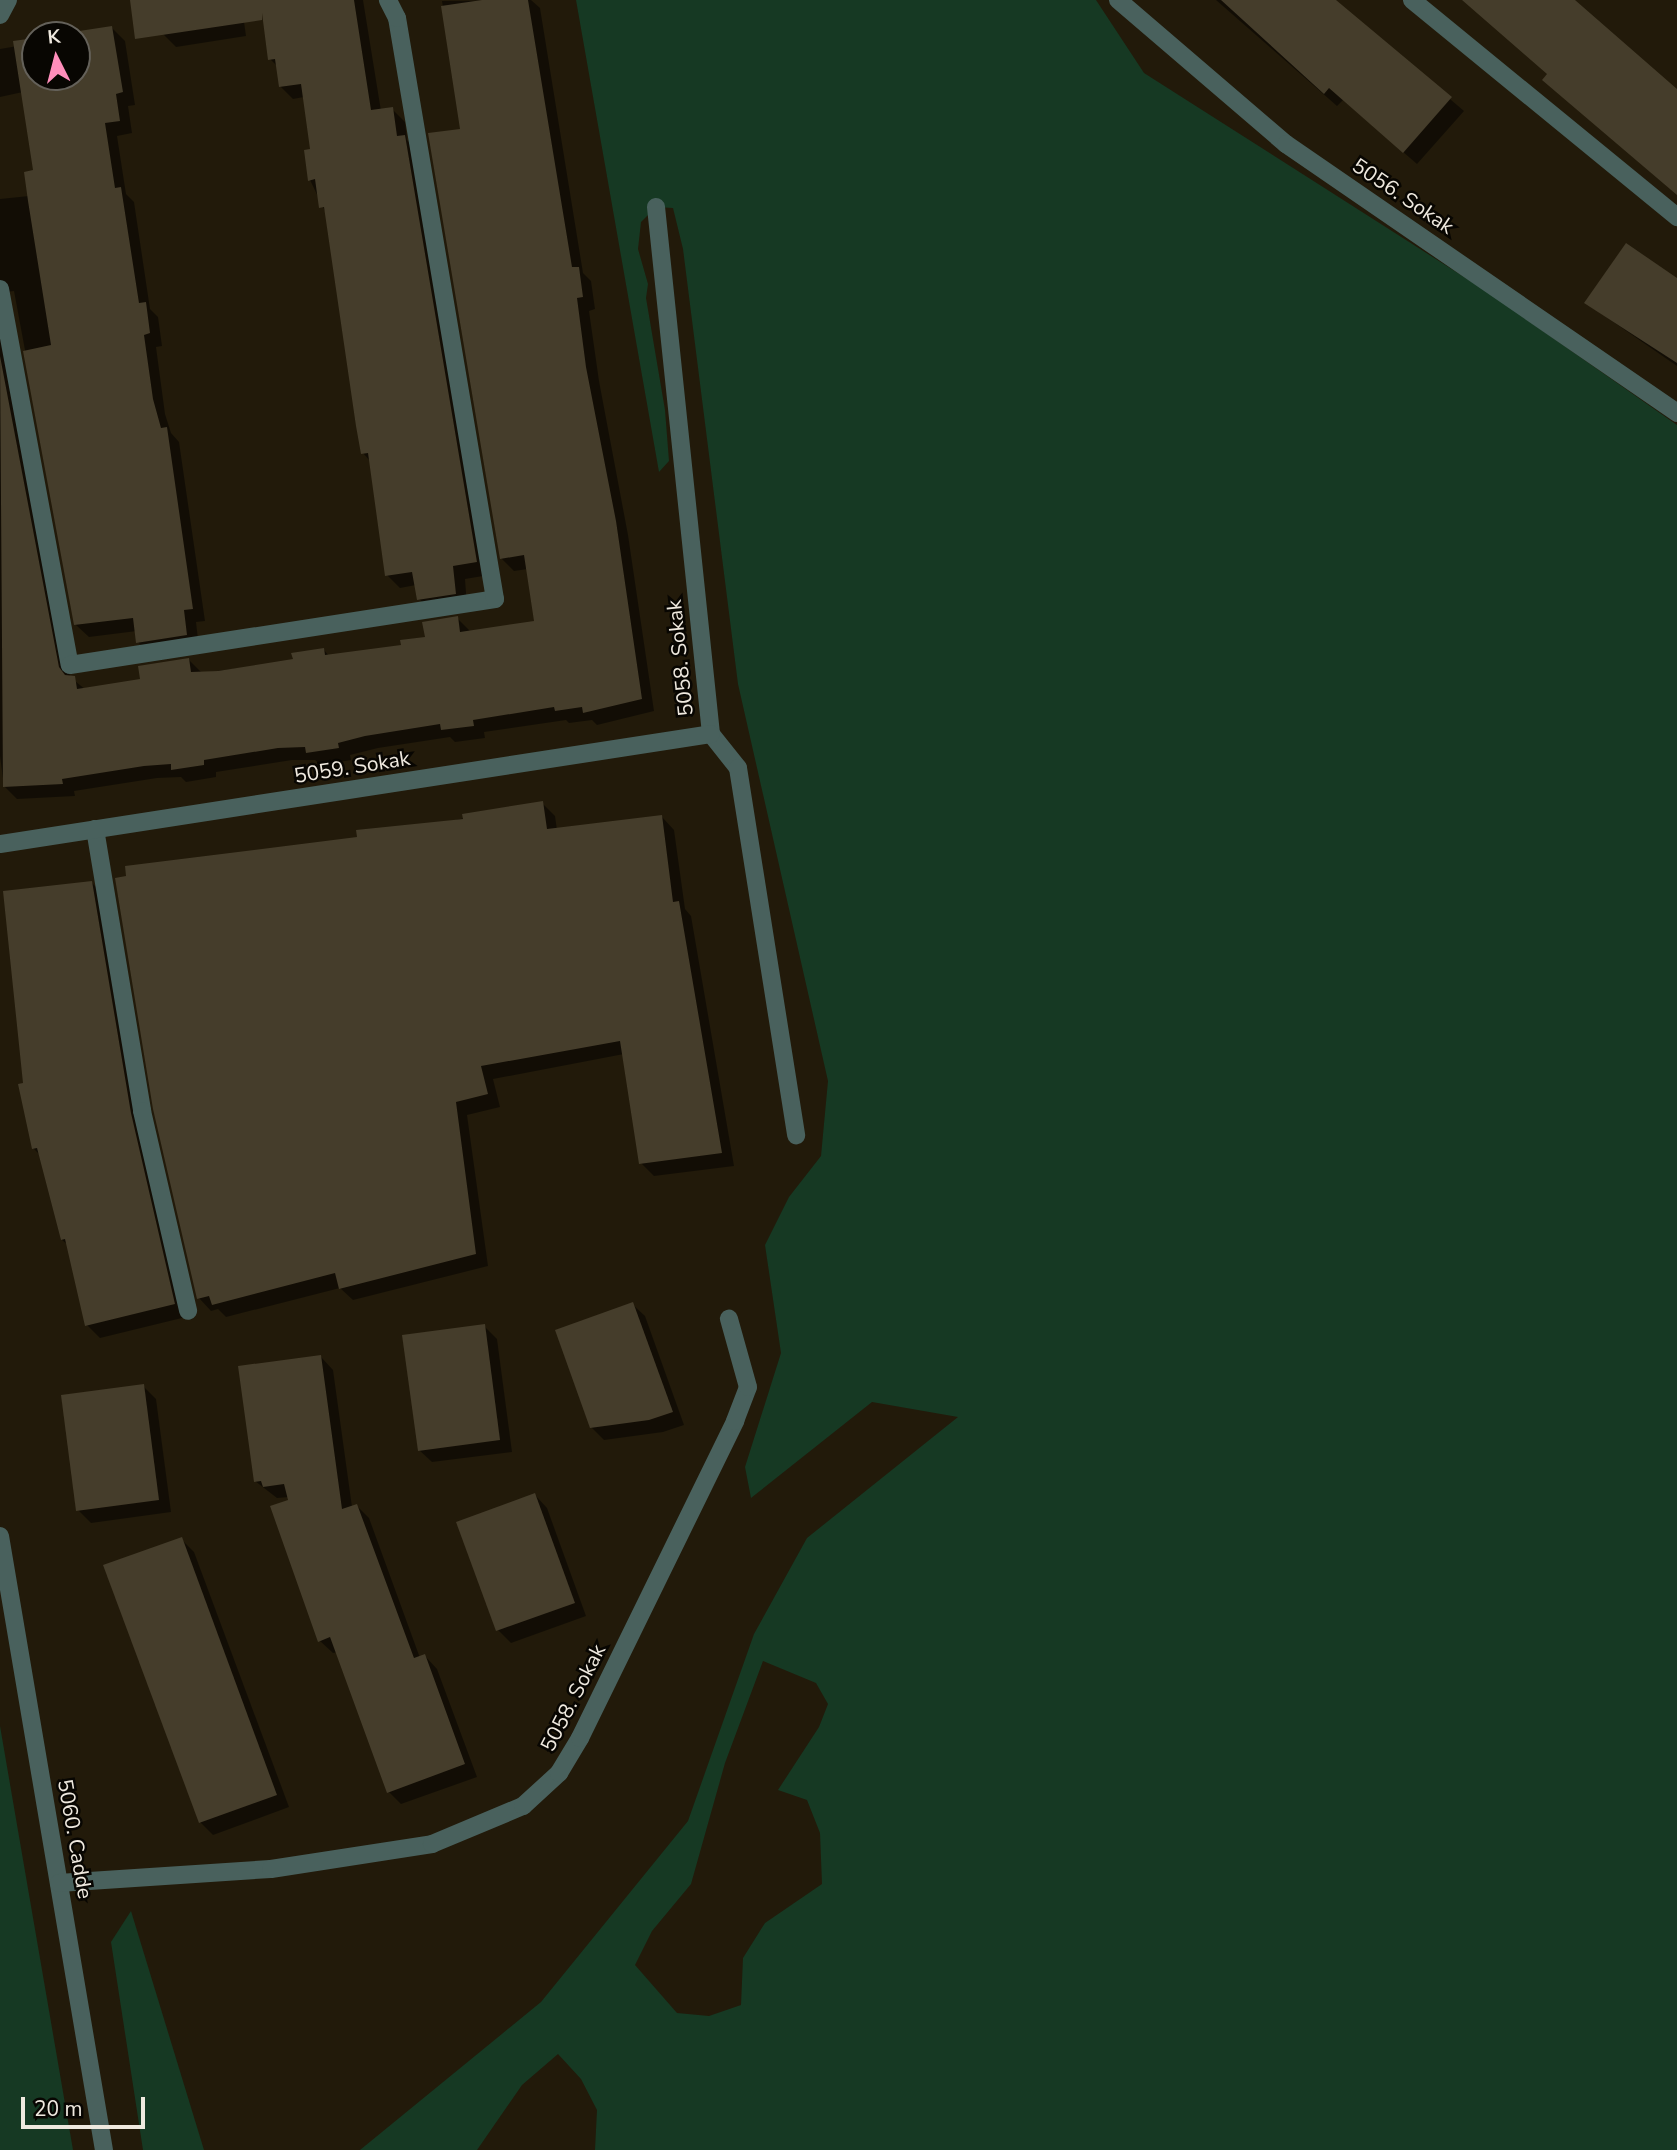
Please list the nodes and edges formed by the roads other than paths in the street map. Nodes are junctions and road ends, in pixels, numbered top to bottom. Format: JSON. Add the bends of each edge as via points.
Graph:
{"nodes":[{"id":1,"x":8,"y":0,"type":"edge"},
{"id":2,"x":388,"y":0,"type":"edge"},
{"id":3,"x":1118,"y":0,"type":"edge"},
{"id":4,"x":1412,"y":0,"type":"edge"},
{"id":5,"x":0,"y":15,"type":"edge"},
{"id":6,"x":656,"y":207,"type":"dead end"},
{"id":7,"x":1677,"y":217,"type":"edge"},
{"id":8,"x":0,"y":289,"type":"edge"},
{"id":9,"x":1677,"y":413,"type":"edge"},
{"id":10,"x":711,"y":734,"type":"junction"},
{"id":11,"x":95,"y":830,"type":"junction"},
{"id":12,"x":0,"y":844,"type":"edge"},
{"id":13,"x":796,"y":1135,"type":"dead end"},
{"id":14,"x":188,"y":1311,"type":"dead end"},
{"id":15,"x":729,"y":1319,"type":"dead end"},
{"id":16,"x":0,"y":1536,"type":"edge"},
{"id":17,"x":60,"y":1883,"type":"junction"},
{"id":18,"x":104,"y":2150,"type":"edge"}],
"edges":[{"from":1,"to":5,"type":"street"},
{"from":2,"to":8,"type":"street","via":[[397,18],[495,599],[70,665]]},
{"from":3,"to":9,"type":"street","name":"5056. Sokak","via":[[1286,144]]},
{"from":4,"to":7,"type":"street"},
{"from":6,"to":10,"type":"street","name":"5058. Sokak"},
{"from":10,"to":11,"type":"street","name":"5059. Sokak"},
{"from":10,"to":13,"type":"street","name":"5058. Sokak","via":[[738,768]]},
{"from":11,"to":12,"type":"street","name":"5059. Sokak"},
{"from":11,"to":14,"type":"street","via":[[142,1111]]},
{"from":15,"to":17,"type":"street","name":"5058. Sokak","via":[[748,1387],[734,1421],[580,1738],[559,1773],[523,1806],[432,1844],[271,1869]]},
{"from":16,"to":17,"type":"street","name":"5060. Cadde"},
{"from":17,"to":18,"type":"street","name":"5060. Cadde"}]}
